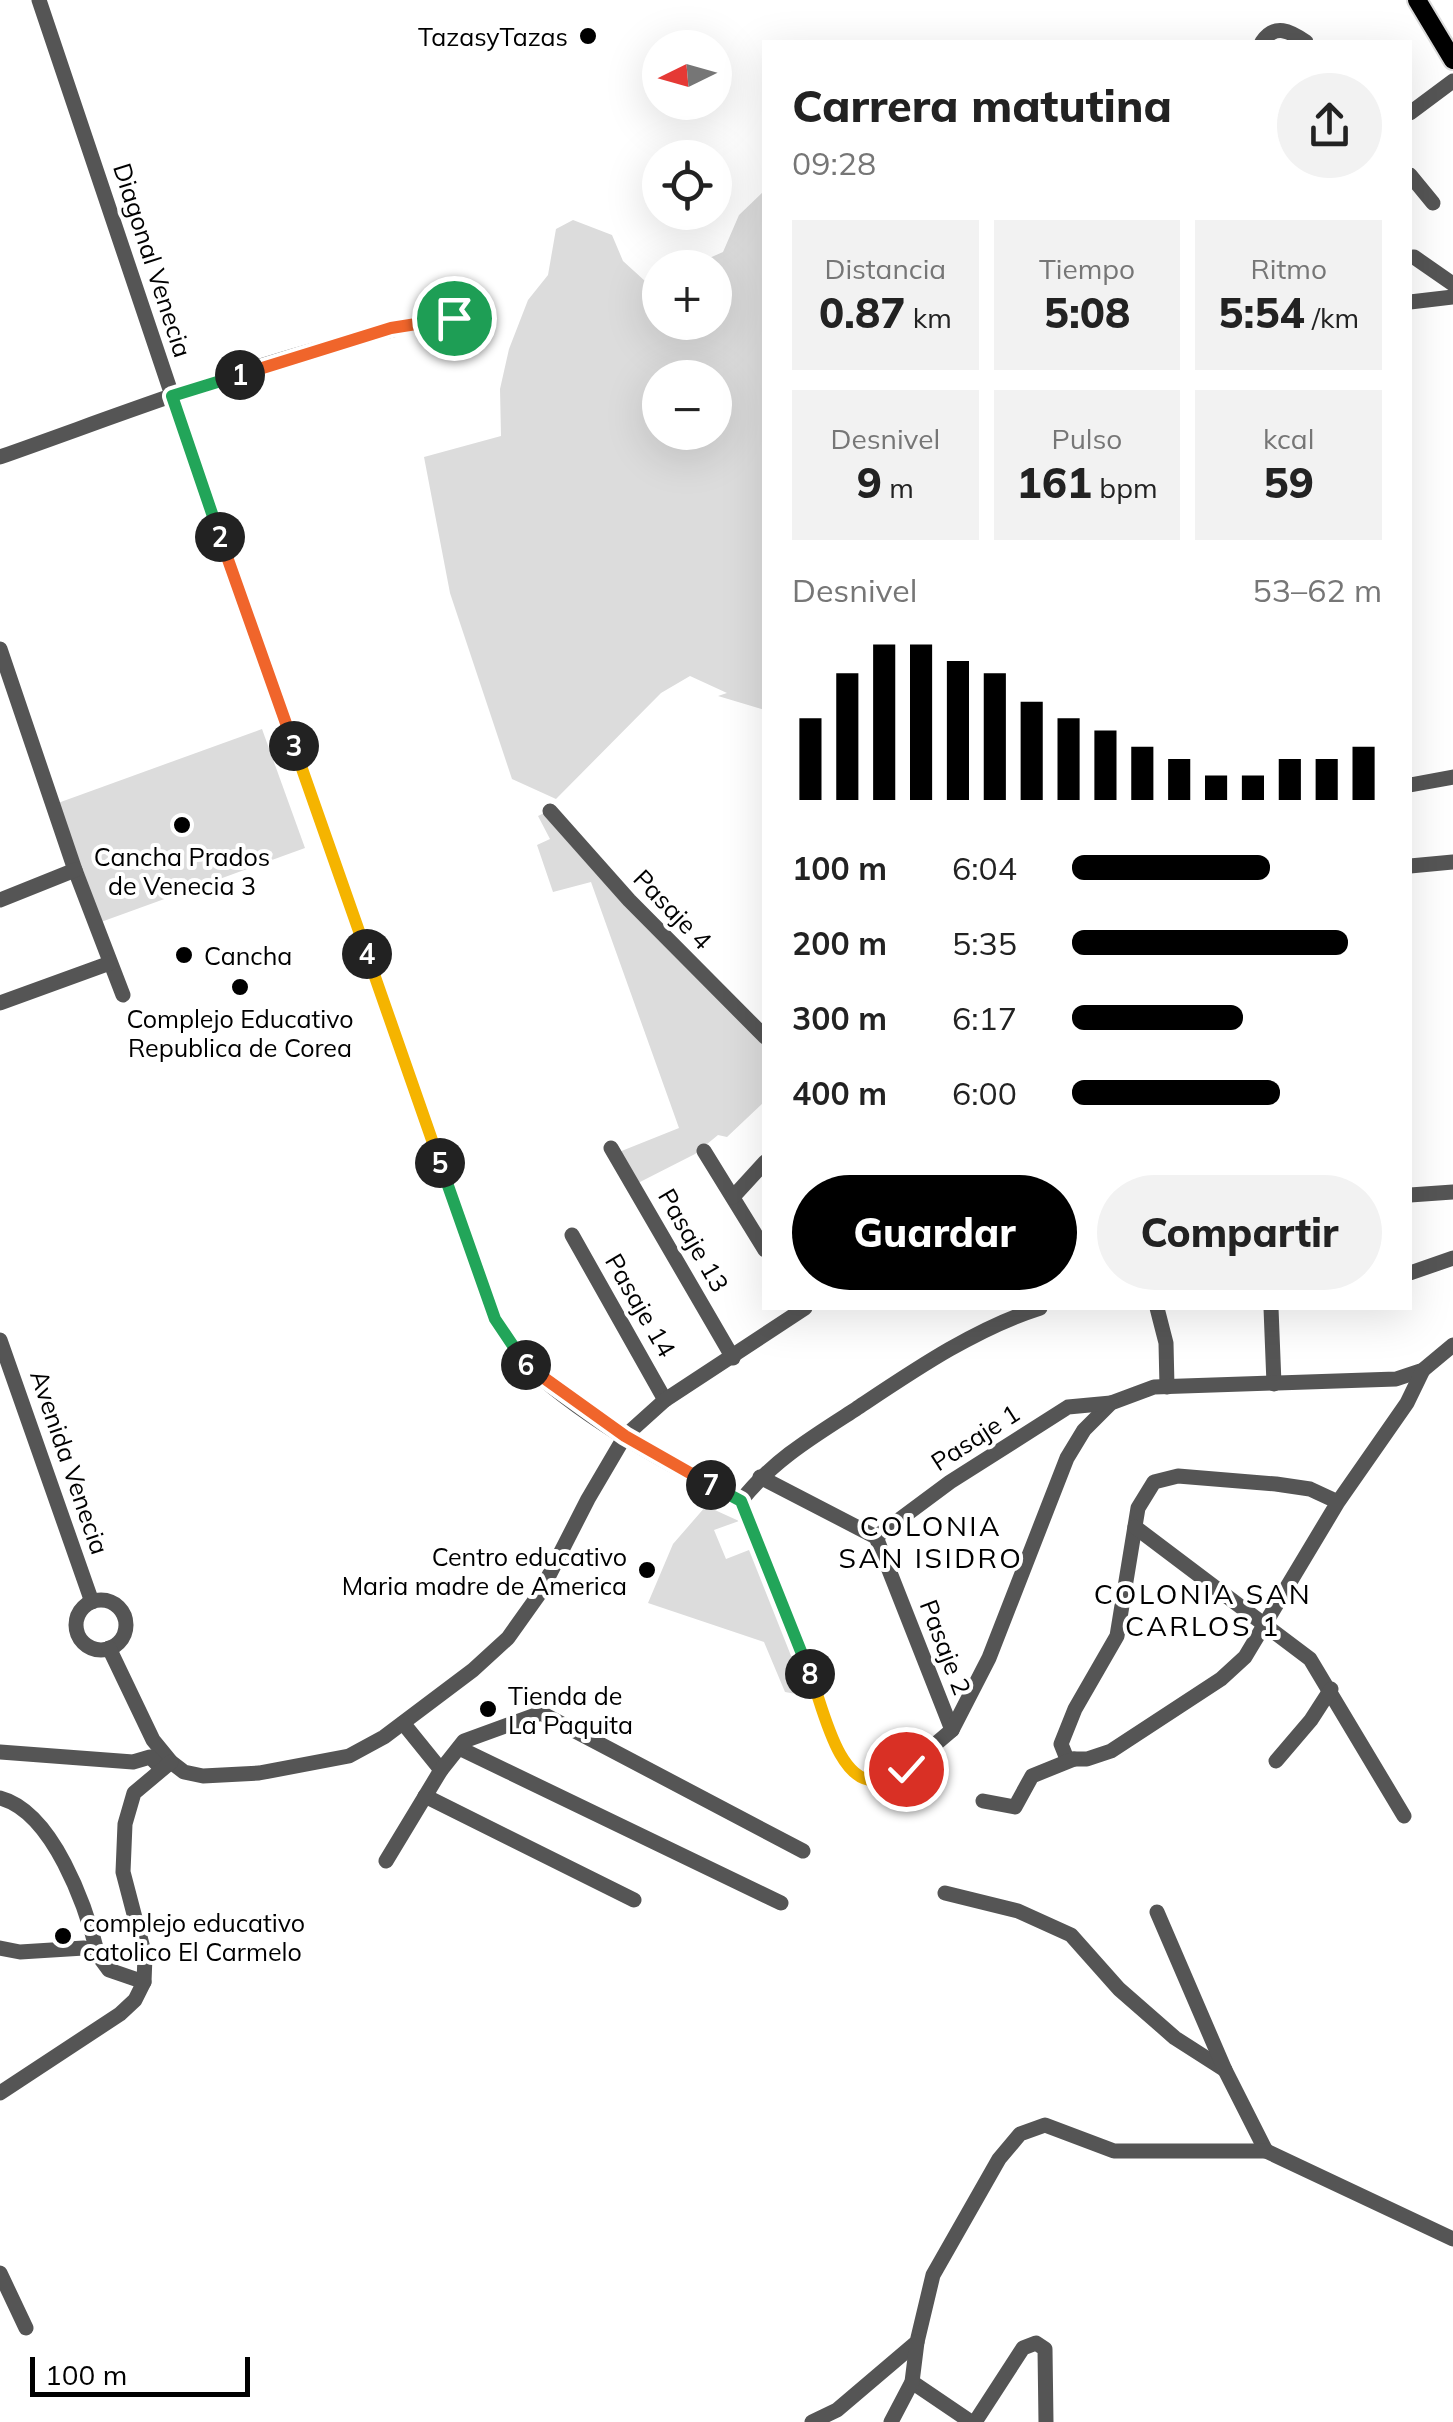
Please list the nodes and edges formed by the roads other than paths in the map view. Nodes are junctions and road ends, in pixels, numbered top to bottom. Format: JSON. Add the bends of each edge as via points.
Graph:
{"nodes":[{"id":1,"x":39,"y":0,"type":"edge"},
{"id":2,"x":1417,"y":0,"type":"edge"},
{"id":3,"x":1264,"y":40,"type":"edge"},
{"id":4,"x":1303,"y":40,"type":"edge"},
{"id":5,"x":1453,"y":60,"type":"edge"},
{"id":6,"x":1453,"y":81,"type":"edge"},
{"id":7,"x":1412,"y":111,"type":"edge"},
{"id":8,"x":1412,"y":178,"type":"edge"},
{"id":9,"x":1432,"y":203,"type":"dead end"},
{"id":10,"x":1414,"y":257,"type":"dead end"},
{"id":11,"x":1453,"y":284,"type":"edge"},
{"id":12,"x":1453,"y":297,"type":"edge"},
{"id":13,"x":1412,"y":302,"type":"edge"},
{"id":14,"x":454,"y":318,"type":"dead end"},
{"id":15,"x":172,"y":396,"type":"junction"},
{"id":16,"x":0,"y":457,"type":"edge"},
{"id":17,"x":0,"y":649,"type":"edge"},
{"id":18,"x":1453,"y":777,"type":"edge"},
{"id":19,"x":1412,"y":784,"type":"edge"},
{"id":20,"x":550,"y":811,"type":"dead end"},
{"id":21,"x":1453,"y":862,"type":"edge"},
{"id":22,"x":1412,"y":866,"type":"edge"},
{"id":23,"x":76,"y":870,"type":"junction"},
{"id":24,"x":0,"y":900,"type":"edge"},
{"id":25,"x":110,"y":964,"type":"junction"},
{"id":26,"x":123,"y":995,"type":"dead end"},
{"id":27,"x":0,"y":1004,"type":"edge"},
{"id":28,"x":762,"y":1034,"type":"edge"},
{"id":29,"x":611,"y":1148,"type":"dead end"},
{"id":30,"x":704,"y":1151,"type":"dead end"},
{"id":31,"x":762,"y":1165,"type":"edge"},
{"id":32,"x":1453,"y":1192,"type":"edge"},
{"id":33,"x":1412,"y":1195,"type":"edge"},
{"id":34,"x":733,"y":1197,"type":"junction"},
{"id":35,"x":572,"y":1235,"type":"dead end"},
{"id":36,"x":762,"y":1245,"type":"edge"},
{"id":37,"x":1453,"y":1258,"type":"edge"},
{"id":38,"x":1412,"y":1273,"type":"edge"},
{"id":39,"x":799,"y":1310,"type":"edge"},
{"id":40,"x":1033,"y":1310,"type":"edge"},
{"id":41,"x":1158,"y":1310,"type":"edge"},
{"id":42,"x":1272,"y":1310,"type":"edge"},
{"id":43,"x":0,"y":1340,"type":"edge"},
{"id":44,"x":1453,"y":1345,"type":"edge"},
{"id":45,"x":733,"y":1358,"type":"junction"},
{"id":46,"x":1423,"y":1370,"type":"junction"},
{"id":47,"x":1274,"y":1384,"type":"junction"},
{"id":48,"x":1167,"y":1387,"type":"junction"},
{"id":49,"x":666,"y":1400,"type":"junction"},
{"id":50,"x":1112,"y":1403,"type":"junction"},
{"id":51,"x":625,"y":1436,"type":"junction"},
{"id":52,"x":760,"y":1477,"type":"junction"},
{"id":53,"x":741,"y":1501,"type":"junction"},
{"id":54,"x":1338,"y":1502,"type":"junction"},
{"id":55,"x":1135,"y":1527,"type":"junction"},
{"id":56,"x":876,"y":1537,"type":"junction"},
{"id":57,"x":92,"y":1602,"type":"junction"},
{"id":58,"x":1264,"y":1623,"type":"junction"},
{"id":59,"x":109,"y":1648,"type":"junction"},
{"id":60,"x":1331,"y":1689,"type":"junction"},
{"id":61,"x":402,"y":1722,"type":"junction"},
{"id":62,"x":952,"y":1730,"type":"junction"},
{"id":63,"x":459,"y":1748,"type":"junction"},
{"id":64,"x":0,"y":1752,"type":"edge"},
{"id":65,"x":1074,"y":1759,"type":"junction"},
{"id":66,"x":1276,"y":1761,"type":"dead end"},
{"id":67,"x":166,"y":1765,"type":"junction"},
{"id":68,"x":440,"y":1770,"type":"junction"},
{"id":69,"x":425,"y":1796,"type":"junction"},
{"id":70,"x":0,"y":1798,"type":"edge"},
{"id":71,"x":983,"y":1800,"type":"dead end"},
{"id":72,"x":1404,"y":1816,"type":"dead end"},
{"id":73,"x":803,"y":1851,"type":"dead end"},
{"id":74,"x":386,"y":1861,"type":"dead end"},
{"id":75,"x":945,"y":1894,"type":"dead end"},
{"id":76,"x":634,"y":1900,"type":"dead end"},
{"id":77,"x":781,"y":1903,"type":"dead end"},
{"id":78,"x":1157,"y":1912,"type":"dead end"},
{"id":79,"x":0,"y":1948,"type":"edge"},
{"id":80,"x":98,"y":1955,"type":"junction"},
{"id":81,"x":144,"y":1982,"type":"junction"},
{"id":82,"x":1225,"y":2070,"type":"junction"},
{"id":83,"x":0,"y":2093,"type":"edge"},
{"id":84,"x":1266,"y":2151,"type":"junction"},
{"id":85,"x":1453,"y":2239,"type":"edge"},
{"id":86,"x":0,"y":2273,"type":"edge"},
{"id":87,"x":26,"y":2328,"type":"dead end"},
{"id":88,"x":917,"y":2342,"type":"junction"},
{"id":89,"x":912,"y":2382,"type":"junction"},
{"id":90,"x":812,"y":2422,"type":"edge"},
{"id":91,"x":892,"y":2422,"type":"edge"},
{"id":92,"x":973,"y":2422,"type":"edge"},
{"id":93,"x":1046,"y":2422,"type":"edge"}],
"edges":[{"from":1,"to":15,"type":"street","name":"Diagonal Venecia"},
{"from":2,"to":5,"type":"main road"},
{"from":3,"to":4,"type":"street","via":[[1277,30]]},
{"from":6,"to":7,"type":"street"},
{"from":8,"to":9,"type":"street"},
{"from":10,"to":11,"type":"street"},
{"from":12,"to":13,"type":"street"},
{"from":14,"to":15,"type":"street","via":[[391,328]]},
{"from":15,"to":16,"type":"street"},
{"from":15,"to":51,"type":"street","name":"Diagonal Venecia","via":[[495,1319],[528,1368]]},
{"from":17,"to":23,"type":"street"},
{"from":18,"to":19,"type":"street"},
{"from":20,"to":28,"type":"street","name":"Pasaje 4"},
{"from":21,"to":22,"type":"street"},
{"from":23,"to":24,"type":"street"},
{"from":23,"to":25,"type":"street"},
{"from":25,"to":26,"type":"street"},
{"from":25,"to":27,"type":"street"},
{"from":29,"to":45,"type":"street","name":"Pasaje 13"},
{"from":30,"to":34,"type":"street"},
{"from":31,"to":34,"type":"street"},
{"from":32,"to":33,"type":"street"},
{"from":34,"to":36,"type":"street"},
{"from":35,"to":49,"type":"street","name":"Pasaje 14"},
{"from":37,"to":38,"type":"street"},
{"from":39,"to":45,"type":"street"},
{"from":40,"to":52,"type":"street","via":[[916,1369]]},
{"from":41,"to":48,"type":"street"},
{"from":42,"to":47,"type":"street"},
{"from":43,"to":57,"type":"street","name":"Avenida Venecia"},
{"from":44,"to":46,"type":"street"},
{"from":45,"to":49,"type":"street"},
{"from":46,"to":47,"type":"street","name":"Pasaje 1","via":[[1396,1380]]},
{"from":46,"to":54,"type":"street"},
{"from":47,"to":48,"type":"street","name":"Pasaje 1"},
{"from":48,"to":50,"type":"street","name":"Pasaje 1"},
{"from":49,"to":51,"type":"street"},
{"from":50,"to":56,"type":"street","name":"Pasaje 1","via":[[1068,1407]]},
{"from":50,"to":62,"type":"street","via":[[1068,1458],[989,1658]]},
{"from":51,"to":53,"type":"street","name":"Diagonal Venecia"},
{"from":51,"to":61,"type":"street","via":[[540,1593],[508,1638]]},
{"from":52,"to":53,"type":"street"},
{"from":52,"to":56,"type":"street"},
{"from":53,"to":62,"type":"street","via":[[834,1742],[854,1773],[880,1780],[906,1769]]},
{"from":54,"to":55,"type":"street","via":[[1310,1489],[1178,1476],[1154,1482]]},
{"from":54,"to":58,"type":"street"},
{"from":55,"to":58,"type":"street"},
{"from":55,"to":65,"type":"street","via":[[1117,1636],[1060,1744],[1067,1760]]},
{"from":56,"to":62,"type":"street","name":"Pasaje 2"},
{"from":57,"to":59,"type":"street","via":[[79,1614],[79,1637],[92,1648]]},
{"from":57,"to":59,"type":"street","via":[[109,1602],[122,1613],[124,1631]]},
{"from":58,"to":60,"type":"street","via":[[1310,1660]]},
{"from":58,"to":65,"type":"street","via":[[1246,1658],[1221,1679],[1112,1751]]},
{"from":59,"to":67,"type":"street"},
{"from":60,"to":66,"type":"street"},
{"from":60,"to":72,"type":"street"},
{"from":61,"to":67,"type":"street","via":[[349,1756],[304,1766],[202,1776]]},
{"from":61,"to":68,"type":"street"},
{"from":63,"to":68,"type":"street"},
{"from":63,"to":73,"type":"street","via":[[541,1712]]},
{"from":63,"to":77,"type":"street"},
{"from":64,"to":67,"type":"street","via":[[150,1758]]},
{"from":65,"to":71,"type":"street","via":[[1032,1776],[1015,1808]]},
{"from":67,"to":81,"type":"street","via":[[134,1793],[122,1844],[122,1872],[146,1956]]},
{"from":68,"to":69,"type":"street"},
{"from":69,"to":74,"type":"street"},
{"from":69,"to":76,"type":"street"},
{"from":70,"to":80,"type":"street","via":[[27,1810],[60,1857]]},
{"from":75,"to":82,"type":"street","via":[[1018,1911],[1071,1935],[1119,1989]]},
{"from":78,"to":82,"type":"street"},
{"from":79,"to":80,"type":"street","via":[[84,1948]]},
{"from":80,"to":81,"type":"street","via":[[109,1970]]},
{"from":81,"to":83,"type":"street","via":[[120,2014]]},
{"from":82,"to":84,"type":"street"},
{"from":84,"to":85,"type":"street"},
{"from":84,"to":88,"type":"street","via":[[1114,2151],[1045,2125],[1020,2134],[933,2275]]},
{"from":86,"to":87,"type":"street"},
{"from":88,"to":89,"type":"street"},
{"from":88,"to":90,"type":"street","via":[[837,2410]]},
{"from":89,"to":91,"type":"street"},
{"from":89,"to":92,"type":"street"},
{"from":92,"to":93,"type":"street","via":[[1023,2348],[1036,2343],[1045,2349]]}]}
